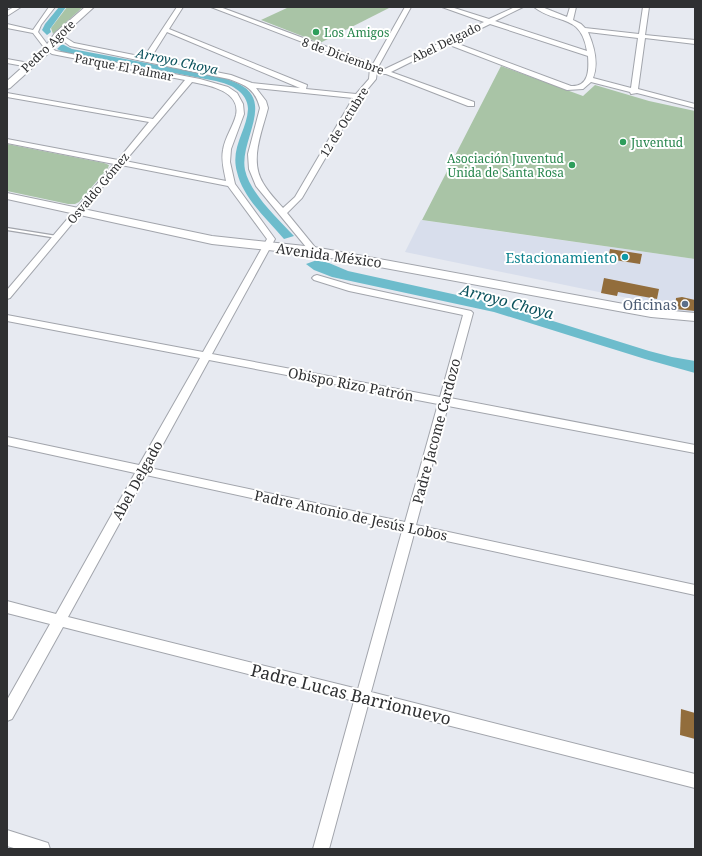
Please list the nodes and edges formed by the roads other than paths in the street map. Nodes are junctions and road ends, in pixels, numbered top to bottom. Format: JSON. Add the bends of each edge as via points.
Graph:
{"nodes":[{"id":1,"x":18,"y":7,"type":"edge"},
{"id":2,"x":52,"y":7,"type":"edge"},
{"id":3,"x":90,"y":7,"type":"edge"},
{"id":4,"x":180,"y":7,"type":"edge"},
{"id":5,"x":214,"y":7,"type":"edge"},
{"id":6,"x":408,"y":7,"type":"edge"},
{"id":7,"x":445,"y":7,"type":"edge"},
{"id":8,"x":520,"y":7,"type":"edge"},
{"id":9,"x":537,"y":7,"type":"edge"},
{"id":10,"x":573,"y":7,"type":"edge"},
{"id":11,"x":646,"y":7,"type":"edge"},
{"id":12,"x":7,"y":14,"type":"edge"},
{"id":13,"x":490,"y":21,"type":"junction"},
{"id":14,"x":569,"y":21,"type":"junction"},
{"id":15,"x":7,"y":26,"type":"edge"},
{"id":16,"x":166,"y":29,"type":"junction"},
{"id":17,"x":585,"y":30,"type":"junction"},
{"id":18,"x":35,"y":32,"type":"junction"},
{"id":19,"x":58,"y":35,"type":"junction"},
{"id":20,"x":642,"y":36,"type":"junction"},
{"id":21,"x":447,"y":42,"type":"junction"},
{"id":22,"x":695,"y":42,"type":"edge"},
{"id":23,"x":48,"y":49,"type":"junction"},
{"id":24,"x":592,"y":55,"type":"junction"},
{"id":25,"x":146,"y":60,"type":"junction"},
{"id":26,"x":7,"y":61,"type":"edge"},
{"id":27,"x":29,"y":65,"type":"junction"},
{"id":28,"x":374,"y":68,"type":"junction"},
{"id":29,"x":386,"y":72,"type":"junction"},
{"id":30,"x":190,"y":79,"type":"junction"},
{"id":31,"x":372,"y":79,"type":"junction"},
{"id":32,"x":589,"y":79,"type":"junction"},
{"id":33,"x":7,"y":86,"type":"edge"},
{"id":34,"x":251,"y":86,"type":"junction"},
{"id":35,"x":315,"y":92,"type":"junction"},
{"id":36,"x":634,"y":92,"type":"junction"},
{"id":37,"x":7,"y":95,"type":"edge"},
{"id":38,"x":358,"y":96,"type":"junction"},
{"id":39,"x":471,"y":104,"type":"dead end"},
{"id":40,"x":695,"y":106,"type":"edge"},
{"id":41,"x":154,"y":121,"type":"junction"},
{"id":42,"x":7,"y":141,"type":"edge"},
{"id":43,"x":120,"y":163,"type":"junction"},
{"id":44,"x":231,"y":184,"type":"junction"},
{"id":45,"x":7,"y":196,"type":"edge"},
{"id":46,"x":78,"y":212,"type":"junction"},
{"id":47,"x":283,"y":212,"type":"junction"},
{"id":48,"x":7,"y":229,"type":"edge"},
{"id":49,"x":57,"y":236,"type":"junction"},
{"id":50,"x":268,"y":246,"type":"junction"},
{"id":51,"x":314,"y":250,"type":"junction"},
{"id":52,"x":318,"y":278,"type":"dead end"},
{"id":53,"x":7,"y":296,"type":"edge"},
{"id":54,"x":651,"y":313,"type":"junction"},
{"id":55,"x":7,"y":318,"type":"edge"},
{"id":56,"x":695,"y":318,"type":"edge"},
{"id":57,"x":695,"y":328,"type":"edge"},
{"id":58,"x":206,"y":356,"type":"junction"},
{"id":59,"x":444,"y":401,"type":"junction"},
{"id":60,"x":7,"y":441,"type":"edge"},
{"id":61,"x":695,"y":449,"type":"edge"},
{"id":62,"x":143,"y":470,"type":"junction"},
{"id":63,"x":409,"y":528,"type":"junction"},
{"id":64,"x":695,"y":590,"type":"edge"},
{"id":65,"x":7,"y":607,"type":"edge"},
{"id":66,"x":59,"y":620,"type":"junction"},
{"id":67,"x":363,"y":697,"type":"junction"},
{"id":68,"x":7,"y":714,"type":"edge"},
{"id":69,"x":695,"y":781,"type":"edge"},
{"id":70,"x":7,"y":838,"type":"edge"},
{"id":71,"x":42,"y":849,"type":"edge"},
{"id":72,"x":321,"y":849,"type":"edge"}],
"edges":[{"from":1,"to":12,"type":"street"},
{"from":2,"to":18,"type":"street"},
{"from":3,"to":19,"type":"main road","name":"Pedro Agote"},
{"from":4,"to":16,"type":"street"},
{"from":5,"to":28,"type":"street","name":"8 de Diciembre"},
{"from":6,"to":28,"type":"street","name":"12 de Octubre"},
{"from":7,"to":13,"type":"street"},
{"from":8,"to":13,"type":"street","name":"Abel Delgado"},
{"from":9,"to":14,"type":"street"},
{"from":10,"to":14,"type":"street"},
{"from":11,"to":20,"type":"street"},
{"from":13,"to":21,"type":"street","name":"Abel Delgado"},
{"from":13,"to":24,"type":"street"},
{"from":14,"to":17,"type":"street"},
{"from":15,"to":18,"type":"street"},
{"from":16,"to":25,"type":"street"},
{"from":16,"to":35,"type":"street"},
{"from":17,"to":20,"type":"street"},
{"from":17,"to":24,"type":"street"},
{"from":18,"to":23,"type":"street"},
{"from":19,"to":23,"type":"main road","name":"Pedro Agote"},
{"from":19,"to":25,"type":"street","via":[[72,45]]},
{"from":20,"to":22,"type":"street"},
{"from":20,"to":36,"type":"street"},
{"from":21,"to":29,"type":"street","name":"Abel Delgado"},
{"from":21,"to":32,"type":"street","via":[[570,88],[583,87]]},
{"from":23,"to":27,"type":"main road","name":"Pedro Agote"},
{"from":23,"to":30,"type":"street","name":"Parque El Palmar","via":[[62,56]]},
{"from":24,"to":32,"type":"street"},
{"from":25,"to":34,"type":"street","via":[[231,77]]},
{"from":26,"to":27,"type":"street"},
{"from":27,"to":33,"type":"main road","name":"Pedro Agote"},
{"from":28,"to":29,"type":"street","name":"8 de Diciembre"},
{"from":28,"to":31,"type":"street","name":"12 de Octubre"},
{"from":29,"to":31,"type":"street","name":"Abel Delgado"},
{"from":29,"to":39,"type":"street","name":"8 de Diciembre"},
{"from":30,"to":41,"type":"street","name":"Osvaldo Gómez"},
{"from":30,"to":44,"type":"street","name":"Parque El Palmar","via":[[224,89],[234,95],[239,104],[240,114],[229,141],[226,162]]},
{"from":31,"to":38,"type":"street","name":"12 de Octubre"},
{"from":32,"to":36,"type":"street"},
{"from":34,"to":35,"type":"street"},
{"from":34,"to":47,"type":"street","via":[[264,108],[252,154],[252,168],[259,184]]},
{"from":35,"to":38,"type":"street"},
{"from":36,"to":40,"type":"street"},
{"from":37,"to":41,"type":"street"},
{"from":38,"to":47,"type":"street","name":"12 de Octubre","via":[[298,198]]},
{"from":41,"to":43,"type":"street","name":"Osvaldo Gómez"},
{"from":42,"to":43,"type":"street"},
{"from":43,"to":44,"type":"street"},
{"from":43,"to":46,"type":"street","name":"Osvaldo Gómez"},
{"from":44,"to":50,"type":"street","via":[[269,235],[271,239]]},
{"from":45,"to":46,"type":"main road","name":"Avenida México"},
{"from":46,"to":49,"type":"street","name":"Osvaldo Gómez"},
{"from":46,"to":50,"type":"main road","name":"Avenida México","via":[[212,240]]},
{"from":47,"to":51,"type":"street"},
{"from":48,"to":49,"type":"lane"},
{"from":49,"to":53,"type":"street","name":"Osvaldo Gómez"},
{"from":50,"to":51,"type":"main road","name":"Avenida México"},
{"from":50,"to":58,"type":"street","name":"Abel Delgado"},
{"from":51,"to":54,"type":"main road","name":"Avenida México"},
{"from":52,"to":59,"type":"street","name":"Padre Jacome Cardozo","via":[[349,288],[468,313]]},
{"from":54,"to":56,"type":"main road","name":"Avenida México"},
{"from":54,"to":57,"type":"main road","name":"Avenida México"},
{"from":55,"to":58,"type":"street","name":"Obispo Rizo Patrón"},
{"from":58,"to":59,"type":"street","name":"Obispo Rizo Patrón"},
{"from":58,"to":62,"type":"street","name":"Abel Delgado"},
{"from":59,"to":61,"type":"street","name":"Obispo Rizo Patrón"},
{"from":59,"to":63,"type":"street","name":"Padre Jacome Cardozo"},
{"from":60,"to":62,"type":"street","name":"Padre Antonio de Jesús Lobos"},
{"from":62,"to":63,"type":"street","name":"Padre Antonio de Jesús Lobos"},
{"from":62,"to":66,"type":"street","name":"Abel Delgado"},
{"from":63,"to":64,"type":"street","name":"Padre Antonio de Jesús Lobos"},
{"from":63,"to":67,"type":"street","name":"Padre Jacome Cardozo"},
{"from":65,"to":66,"type":"street","name":"Padre Lucas Barrionuevo"},
{"from":66,"to":67,"type":"street","name":"Padre Lucas Barrionuevo"},
{"from":66,"to":68,"type":"street","name":"Abel Delgado"},
{"from":67,"to":69,"type":"street","name":"Padre Lucas Barrionuevo"},
{"from":67,"to":72,"type":"street","name":"Padre Jacome Cardozo"},
{"from":70,"to":71,"type":"street"}]}
